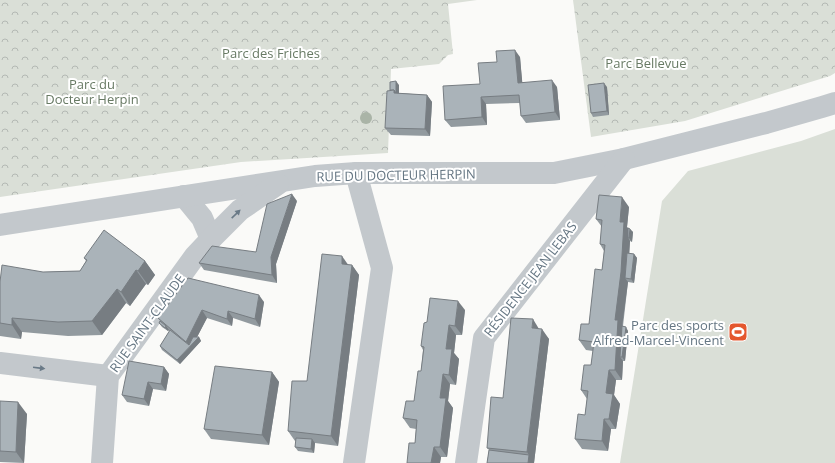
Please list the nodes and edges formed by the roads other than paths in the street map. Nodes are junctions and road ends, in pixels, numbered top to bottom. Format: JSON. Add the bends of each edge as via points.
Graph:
{"nodes":[{"id":1,"x":835,"y":89,"type":"edge"},
{"id":2,"x":835,"y":103,"type":"edge"},
{"id":3,"x":766,"y":123,"type":"junction"},
{"id":4,"x":624,"y":159,"type":"junction"},
{"id":5,"x":356,"y":173,"type":"junction"},
{"id":6,"x":282,"y":181,"type":"junction"},
{"id":7,"x":184,"y":196,"type":"junction"},
{"id":8,"x":0,"y":225,"type":"edge"},
{"id":9,"x":211,"y":239,"type":"junction"},
{"id":10,"x":0,"y":364,"type":"edge"},
{"id":11,"x":108,"y":376,"type":"junction"},
{"id":12,"x":102,"y":463,"type":"edge"},
{"id":13,"x":354,"y":463,"type":"edge"},
{"id":14,"x":466,"y":463,"type":"edge"}],
"edges":[{"from":1,"to":3,"type":"street","name":"RUE DU DOCTEUR HERPIN"},
{"from":2,"to":3,"type":"street","name":"RUE DU DOCTEUR HERPIN"},
{"from":3,"to":4,"type":"street","name":"RUE DU DOCTEUR HERPIN"},
{"from":4,"to":5,"type":"street","name":"RUE DU DOCTEUR HERPIN","via":[[554,173]]},
{"from":4,"to":14,"type":"street","name":"RÉSIDENCE JEAN LEBAS","via":[[484,338]]},
{"from":5,"to":6,"type":"street","name":"RUE DU DOCTEUR HERPIN"},
{"from":5,"to":13,"type":"street","via":[[382,268]]},
{"from":6,"to":7,"type":"street","name":"RUE DU DOCTEUR HERPIN"},
{"from":9,"to":6,"type":"street","name":"RUE SAINT-CLAUDE","one_way":true,"via":[[240,210]]},
{"from":7,"to":8,"type":"street","name":"RUE DU DOCTEUR HERPIN"},
{"from":7,"to":9,"type":"street","via":[[202,218]]},
{"from":9,"to":11,"type":"street","name":"RUE SAINT-CLAUDE","via":[[195,256]]},
{"from":10,"to":11,"type":"street","one_way":true},
{"from":11,"to":12,"type":"street","name":"RUE SAINT-CLAUDE"}]}
